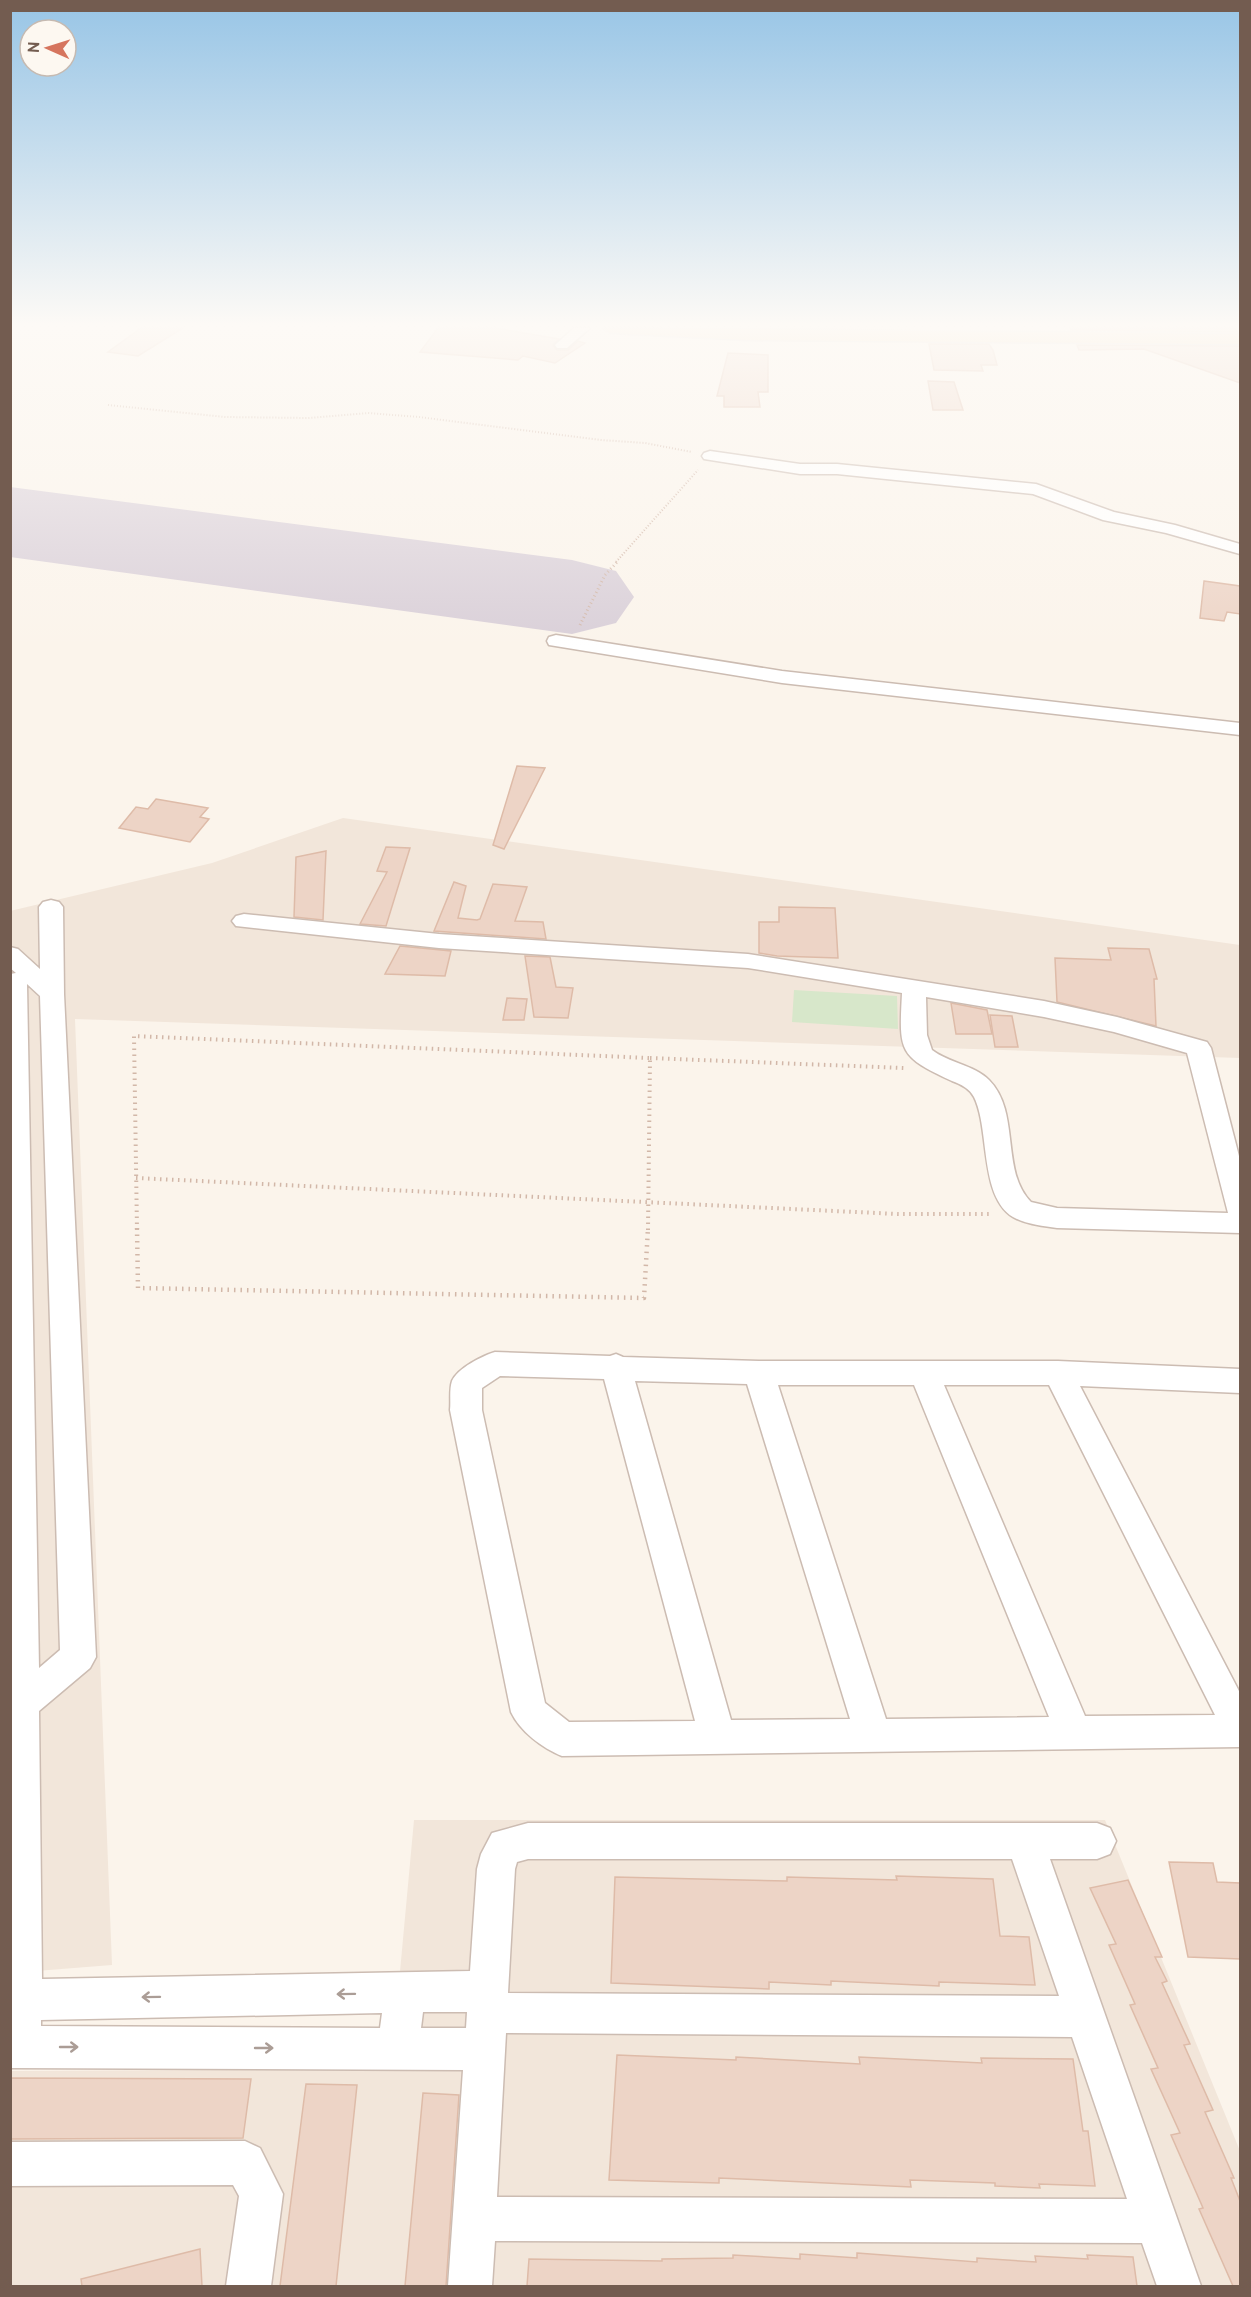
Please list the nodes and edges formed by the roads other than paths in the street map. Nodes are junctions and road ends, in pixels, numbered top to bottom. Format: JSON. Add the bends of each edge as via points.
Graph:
{"nodes":[{"id":1,"x":711,"y":456,"type":"road end"},
{"id":2,"x":1240,"y":549,"type":"edge"},
{"id":3,"x":563,"y":642,"type":"road end"},
{"id":4,"x":1240,"y":729,"type":"edge"},
{"id":5,"x":51,"y":907,"type":"dead end"},
{"id":6,"x":244,"y":921,"type":"dead end"},
{"id":7,"x":10,"y":954,"type":"edge"},
{"id":8,"x":10,"y":982,"type":"edge"},
{"id":9,"x":914,"y":988,"type":"junction"},
{"id":10,"x":52,"y":994,"type":"junction"},
{"id":11,"x":13,"y":1068,"type":"edge"},
{"id":12,"x":14,"y":1141,"type":"edge"},
{"id":13,"x":1240,"y":1210,"type":"edge"},
{"id":14,"x":14,"y":1218,"type":"edge"},
{"id":15,"x":1240,"y":1223,"type":"edge"},
{"id":16,"x":15,"y":1306,"type":"edge"},
{"id":17,"x":616,"y":1366,"type":"junction"},
{"id":18,"x":759,"y":1372,"type":"junction"},
{"id":19,"x":1058,"y":1373,"type":"junction"},
{"id":20,"x":925,"y":1375,"type":"junction"},
{"id":21,"x":1240,"y":1381,"type":"edge"},
{"id":22,"x":15,"y":1403,"type":"edge"},
{"id":23,"x":21,"y":1704,"type":"junction"},
{"id":24,"x":1240,"y":1730,"type":"edge"},
{"id":25,"x":1072,"y":1731,"type":"junction"},
{"id":26,"x":874,"y":1737,"type":"junction"},
{"id":27,"x":718,"y":1738,"type":"junction"},
{"id":28,"x":1025,"y":1841,"type":"junction"},
{"id":29,"x":1097,"y":1841,"type":"dead end"},
{"id":30,"x":404,"y":1992,"type":"junction"},
{"id":31,"x":16,"y":2000,"type":"edge"},
{"id":32,"x":1086,"y":2017,"type":"junction"},
{"id":33,"x":486,"y":2018,"type":"junction"},
{"id":34,"x":15,"y":2047,"type":"edge"},
{"id":35,"x":399,"y":2049,"type":"junction"},
{"id":36,"x":10,"y":2164,"type":"edge"},
{"id":37,"x":474,"y":2219,"type":"junction"},
{"id":38,"x":1156,"y":2221,"type":"junction"},
{"id":39,"x":249,"y":2286,"type":"edge"},
{"id":40,"x":470,"y":2286,"type":"edge"},
{"id":41,"x":1179,"y":2286,"type":"edge"}],
"edges":[{"from":1,"to":2,"type":"street","via":[[800,469],[837,469],[1036,489],[1109,516]]},
{"from":3,"to":4,"type":"street","via":[[782,677]]},
{"from":5,"to":10,"type":"street"},
{"from":6,"to":9,"type":"street","via":[[439,941],[748,961]]},
{"from":7,"to":10,"type":"street"},
{"from":8,"to":11,"type":"street","via":[[15,981]]},
{"from":9,"to":13,"type":"street","via":[[1065,1014],[1198,1048]]},
{"from":9,"to":15,"type":"street","via":[[917,1049],[977,1083],[985,1092],[1006,1186],[1021,1209],[1057,1218]]},
{"from":10,"to":23,"type":"street","via":[[78,1657]]},
{"from":11,"to":12,"type":"street"},
{"from":12,"to":14,"type":"street"},
{"from":14,"to":16,"type":"street"},
{"from":16,"to":22,"type":"street"},
{"from":17,"to":18,"type":"street"},
{"from":17,"to":27,"type":"street"},
{"from":17,"to":27,"type":"street","via":[[495,1364],[467,1383],[466,1410],[529,1712],[562,1739]]},
{"from":18,"to":20,"type":"street"},
{"from":18,"to":26,"type":"street"},
{"from":19,"to":20,"type":"street"},
{"from":19,"to":21,"type":"street"},
{"from":19,"to":24,"type":"street"},
{"from":20,"to":25,"type":"street"},
{"from":22,"to":23,"type":"street"},
{"from":23,"to":31,"type":"street"},
{"from":24,"to":25,"type":"street"},
{"from":25,"to":26,"type":"street"},
{"from":26,"to":27,"type":"street"},
{"from":28,"to":29,"type":"street"},
{"from":28,"to":32,"type":"street"},
{"from":28,"to":33,"type":"street","via":[[513,1843],[505,1846],[496,1869]]},
{"from":30,"to":31,"type":"street","one_way":true},
{"from":30,"to":33,"type":"street"},
{"from":30,"to":35,"type":"street"},
{"from":31,"to":34,"type":"street"},
{"from":32,"to":33,"type":"street"},
{"from":32,"to":38,"type":"street"},
{"from":33,"to":35,"type":"street"},
{"from":33,"to":37,"type":"street"},
{"from":34,"to":35,"type":"street","one_way":true},
{"from":36,"to":39,"type":"street","via":[[245,2163],[261,2194]]},
{"from":37,"to":38,"type":"street"},
{"from":37,"to":40,"type":"street"},
{"from":38,"to":41,"type":"street"}]}
